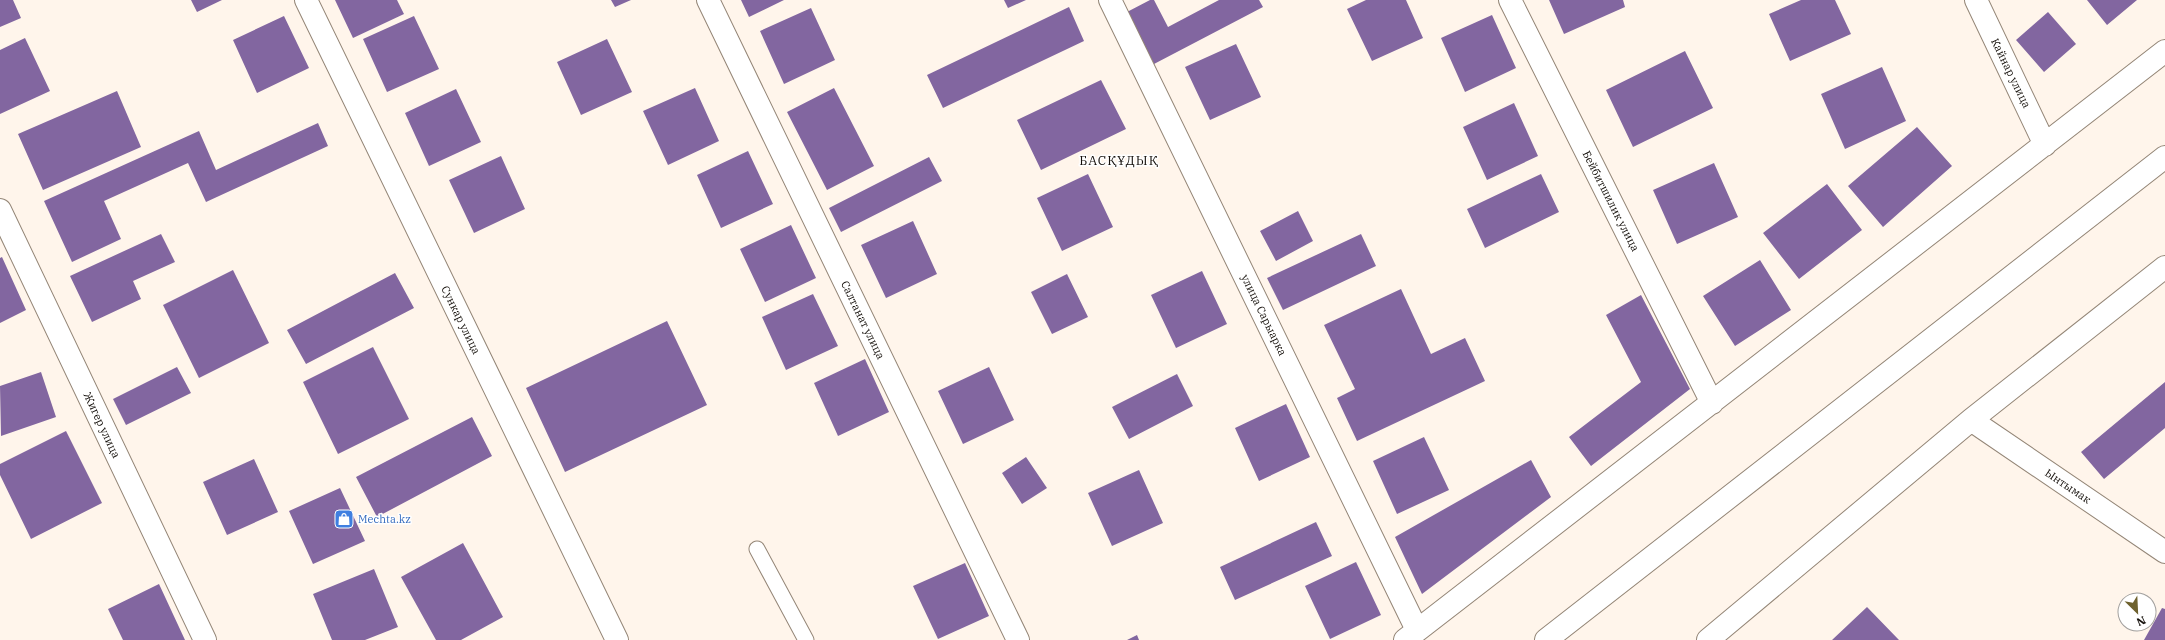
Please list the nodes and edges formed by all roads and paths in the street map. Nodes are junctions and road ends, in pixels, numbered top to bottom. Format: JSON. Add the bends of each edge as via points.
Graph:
{"nodes":[{"id":1,"x":306,"y":0,"type":"edge"},
{"id":2,"x":708,"y":0,"type":"edge"},
{"id":3,"x":1110,"y":0,"type":"edge"},
{"id":4,"x":1510,"y":0,"type":"edge"},
{"id":5,"x":1976,"y":0,"type":"edge"},
{"id":6,"x":2165,"y":51,"type":"edge"},
{"id":7,"x":2045,"y":145,"type":"junction"},
{"id":8,"x":2165,"y":157,"type":"edge"},
{"id":9,"x":0,"y":210,"type":"edge"},
{"id":10,"x":2165,"y":267,"type":"edge"},
{"id":11,"x":1712,"y":403,"type":"junction"},
{"id":12,"x":1971,"y":420,"type":"junction"},
{"id":13,"x":758,"y":549,"type":"dead end"},
{"id":14,"x":2165,"y":552,"type":"edge"},
{"id":15,"x":1411,"y":635,"type":"edge"},
{"id":16,"x":205,"y":640,"type":"edge"},
{"id":17,"x":617,"y":640,"type":"edge"},
{"id":18,"x":806,"y":640,"type":"edge"},
{"id":19,"x":1018,"y":640,"type":"edge"},
{"id":20,"x":1546,"y":640,"type":"edge"},
{"id":21,"x":1708,"y":640,"type":"edge"}],
"edges":[{"from":1,"to":17,"type":"street","name":"Сункар улица"},
{"from":2,"to":19,"type":"street","name":"Салтанат улица"},
{"from":3,"to":15,"type":"street","name":"улица Сарыарка"},
{"from":4,"to":11,"type":"street","name":"Бейбитшилик улица"},
{"from":5,"to":7,"type":"street","name":"Кайнар улица"},
{"from":6,"to":7,"type":"street"},
{"from":7,"to":11,"type":"street"},
{"from":8,"to":20,"type":"street"},
{"from":9,"to":16,"type":"street","name":"Жигер улица"},
{"from":10,"to":12,"type":"street"},
{"from":11,"to":15,"type":"street"},
{"from":12,"to":14,"type":"street","name":"Ынтымак"},
{"from":12,"to":21,"type":"street"},
{"from":13,"to":18,"type":"lane"}]}
